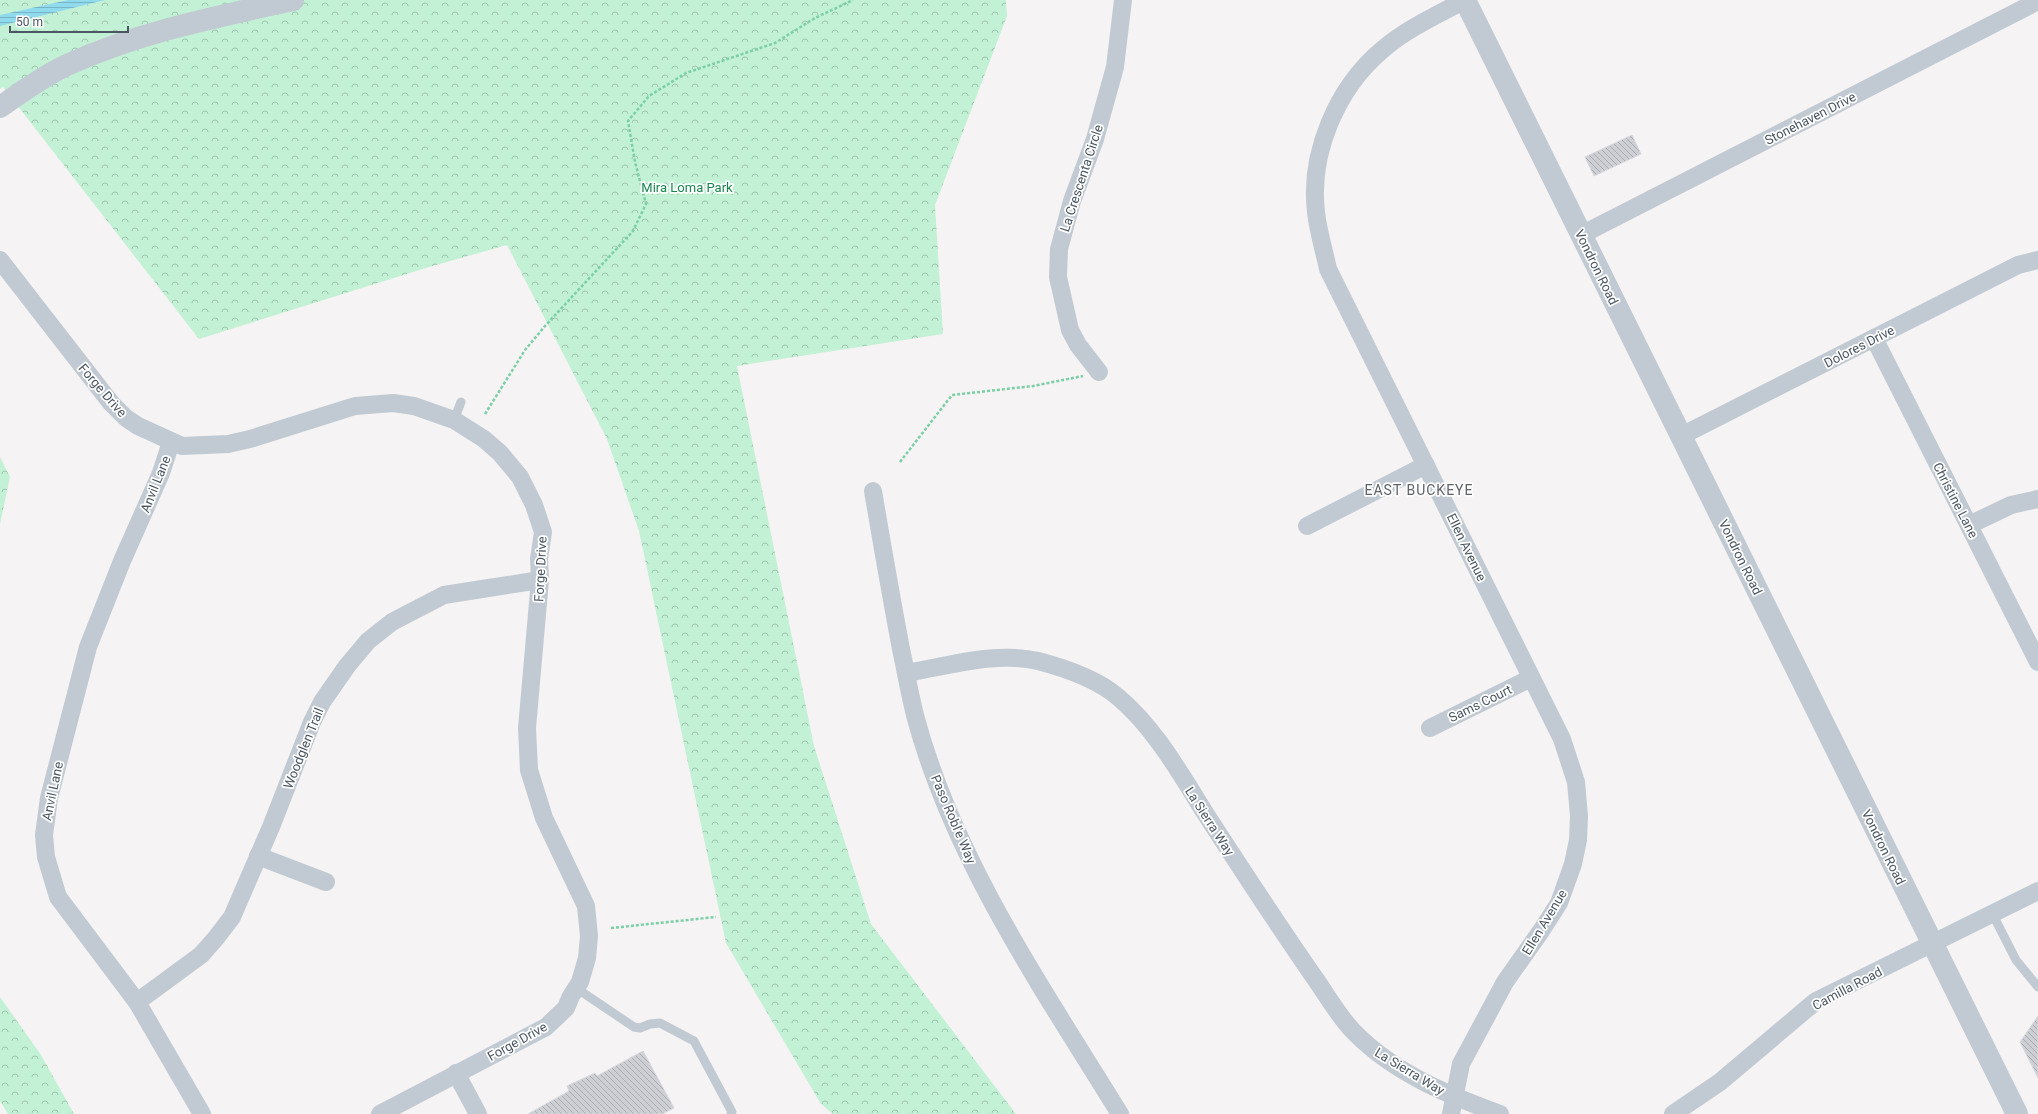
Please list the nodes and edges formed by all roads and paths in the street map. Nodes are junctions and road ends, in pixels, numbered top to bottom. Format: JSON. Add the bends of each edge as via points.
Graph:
{"nodes":[{"id":1,"x":294,"y":0,"type":"edge"},
{"id":2,"x":853,"y":0,"type":"edge"},
{"id":3,"x":1123,"y":0,"type":"edge"},
{"id":4,"x":1465,"y":0,"type":"edge"},
{"id":5,"x":2038,"y":1,"type":"edge"},
{"id":6,"x":0,"y":107,"type":"edge"},
{"id":7,"x":1581,"y":235,"type":"junction"},
{"id":8,"x":0,"y":260,"type":"edge"},
{"id":9,"x":2038,"y":260,"type":"edge"},
{"id":10,"x":1874,"y":338,"type":"junction"},
{"id":11,"x":1099,"y":372,"type":"joint"},
{"id":12,"x":461,"y":402,"type":"dead end"},
{"id":13,"x":485,"y":414,"type":"dead end"},
{"id":14,"x":454,"y":420,"type":"junction"},
{"id":15,"x":1680,"y":436,"type":"junction"},
{"id":16,"x":172,"y":442,"type":"junction"},
{"id":17,"x":900,"y":462,"type":"dead end"},
{"id":18,"x":1426,"y":465,"type":"junction"},
{"id":19,"x":873,"y":491,"type":"dead end"},
{"id":20,"x":2038,"y":499,"type":"edge"},
{"id":21,"x":1969,"y":525,"type":"junction"},
{"id":22,"x":1307,"y":526,"type":"dead end"},
{"id":23,"x":540,"y":580,"type":"junction"},
{"id":24,"x":2038,"y":662,"type":"edge"},
{"id":25,"x":906,"y":673,"type":"junction"},
{"id":26,"x":1531,"y":678,"type":"junction"},
{"id":27,"x":1430,"y":728,"type":"dead end"},
{"id":28,"x":258,"y":856,"type":"junction"},
{"id":29,"x":326,"y":882,"type":"dead end"},
{"id":30,"x":2038,"y":891,"type":"edge"},
{"id":31,"x":1992,"y":914,"type":"junction"},
{"id":32,"x":716,"y":917,"type":"dead end"},
{"id":33,"x":610,"y":928,"type":"dead end"},
{"id":34,"x":1932,"y":944,"type":"junction"},
{"id":35,"x":2038,"y":987,"type":"edge"},
{"id":36,"x":576,"y":988,"type":"junction"},
{"id":37,"x":137,"y":1002,"type":"junction"},
{"id":38,"x":456,"y":1073,"type":"junction"},
{"id":39,"x":1453,"y":1106,"type":"edge"},
{"id":40,"x":202,"y":1114,"type":"edge"},
{"id":41,"x":380,"y":1114,"type":"edge"},
{"id":42,"x":478,"y":1114,"type":"edge"},
{"id":43,"x":731,"y":1114,"type":"edge"},
{"id":44,"x":1120,"y":1114,"type":"edge"},
{"id":45,"x":1500,"y":1114,"type":"edge"},
{"id":46,"x":1673,"y":1114,"type":"edge"},
{"id":47,"x":2017,"y":1114,"type":"edge"}],
"edges":[{"from":1,"to":6,"type":"street","via":[[202,20],[122,42],[66,66]]},
{"from":2,"to":13,"type":"path","via":[[815,18],[775,43],[686,73],[649,96],[628,121],[646,204],[633,231],[525,350]]},
{"from":3,"to":11,"type":"street","name":"La Crescenta Circle","via":[[1115,67],[1095,139],[1072,201],[1059,249],[1058,277],[1070,330],[1078,346]]},
{"from":4,"to":7,"type":"street","name":"Vondron Road"},
{"from":4,"to":18,"type":"street","name":"Ellen Avenue","via":[[1408,31],[1382,49],[1369,62],[1341,99],[1329,124],[1320,154],[1316,185],[1316,213],[1328,269]]},
{"from":5,"to":7,"type":"street","name":"Stonehaven Drive"},
{"from":7,"to":15,"type":"street","name":"Vondron Road"},
{"from":8,"to":16,"type":"street","name":"Forge Drive","via":[[111,403],[138,426]]},
{"from":9,"to":10,"type":"street","name":"Dolores Drive","via":[[2018,265]]},
{"from":10,"to":15,"type":"street","name":"Dolores Drive"},
{"from":10,"to":21,"type":"street","name":"Christine Lane"},
{"from":11,"to":17,"type":"path","via":[[1071,380],[1033,386],[952,395]]},
{"from":12,"to":14,"type":"lane"},
{"from":14,"to":16,"type":"street","name":"Forge Drive","via":[[414,406],[376,404],[354,406],[228,444],[182,446]]},
{"from":14,"to":23,"type":"street","name":"Forge Drive","via":[[484,439],[520,477],[534,505],[543,532],[539,559]]},
{"from":15,"to":34,"type":"street","name":"Vondron Road"},
{"from":16,"to":37,"type":"street","name":"Anvil Lane","via":[[88,647],[49,798],[44,835],[46,858],[58,897]]},
{"from":18,"to":22,"type":"street"},
{"from":18,"to":26,"type":"street","name":"Ellen Avenue"},
{"from":19,"to":25,"type":"street","name":"Paso Robl'e Way"},
{"from":20,"to":21,"type":"street","via":[[2011,505]]},
{"from":21,"to":24,"type":"street","name":"Christine Lane"},
{"from":23,"to":28,"type":"street","name":"Woodglen Trail","via":[[444,595],[392,622],[368,641],[322,702]]},
{"from":23,"to":36,"type":"street","name":"Forge Drive","via":[[527,728],[529,770],[544,818],[586,906],[587,958]]},
{"from":25,"to":39,"type":"street","name":"La Sierra Way","via":[[994,658],[1036,661],[1084,677],[1117,696],[1143,722],[1173,764],[1300,957],[1353,1031],[1380,1056],[1422,1081]]},
{"from":25,"to":44,"type":"street","name":"Paso Robl'e Way","via":[[916,719],[938,786],[968,854],[1013,938]]},
{"from":26,"to":27,"type":"street","name":"Sams Court"},
{"from":26,"to":39,"type":"street","name":"Ellen Avenue","via":[[1562,739],[1572,768],[1579,816],[1578,840],[1573,864],[1558,903],[1541,932],[1505,982],[1461,1064]]},
{"from":28,"to":29,"type":"street"},
{"from":28,"to":37,"type":"street","name":"Woodglen Trail","via":[[232,917],[216,938],[201,955]]},
{"from":30,"to":31,"type":"street","name":"Camilla Road"},
{"from":31,"to":34,"type":"street","name":"Camilla Road"},
{"from":31,"to":35,"type":"lane","via":[[2016,960]]},
{"from":32,"to":33,"type":"path"},
{"from":34,"to":46,"type":"street","name":"Camilla Road","via":[[1816,1001],[1720,1082]]},
{"from":34,"to":47,"type":"street","name":"Vondron Road"},
{"from":36,"to":38,"type":"street","name":"Forge Drive","via":[[566,1008],[546,1027]]},
{"from":36,"to":43,"type":"lane","via":[[634,1027],[660,1023],[694,1041]]},
{"from":37,"to":40,"type":"street","name":"Anvil Lane"},
{"from":38,"to":41,"type":"street","name":"Forge Drive"},
{"from":38,"to":42,"type":"street"},
{"from":39,"to":45,"type":"street"}]}
